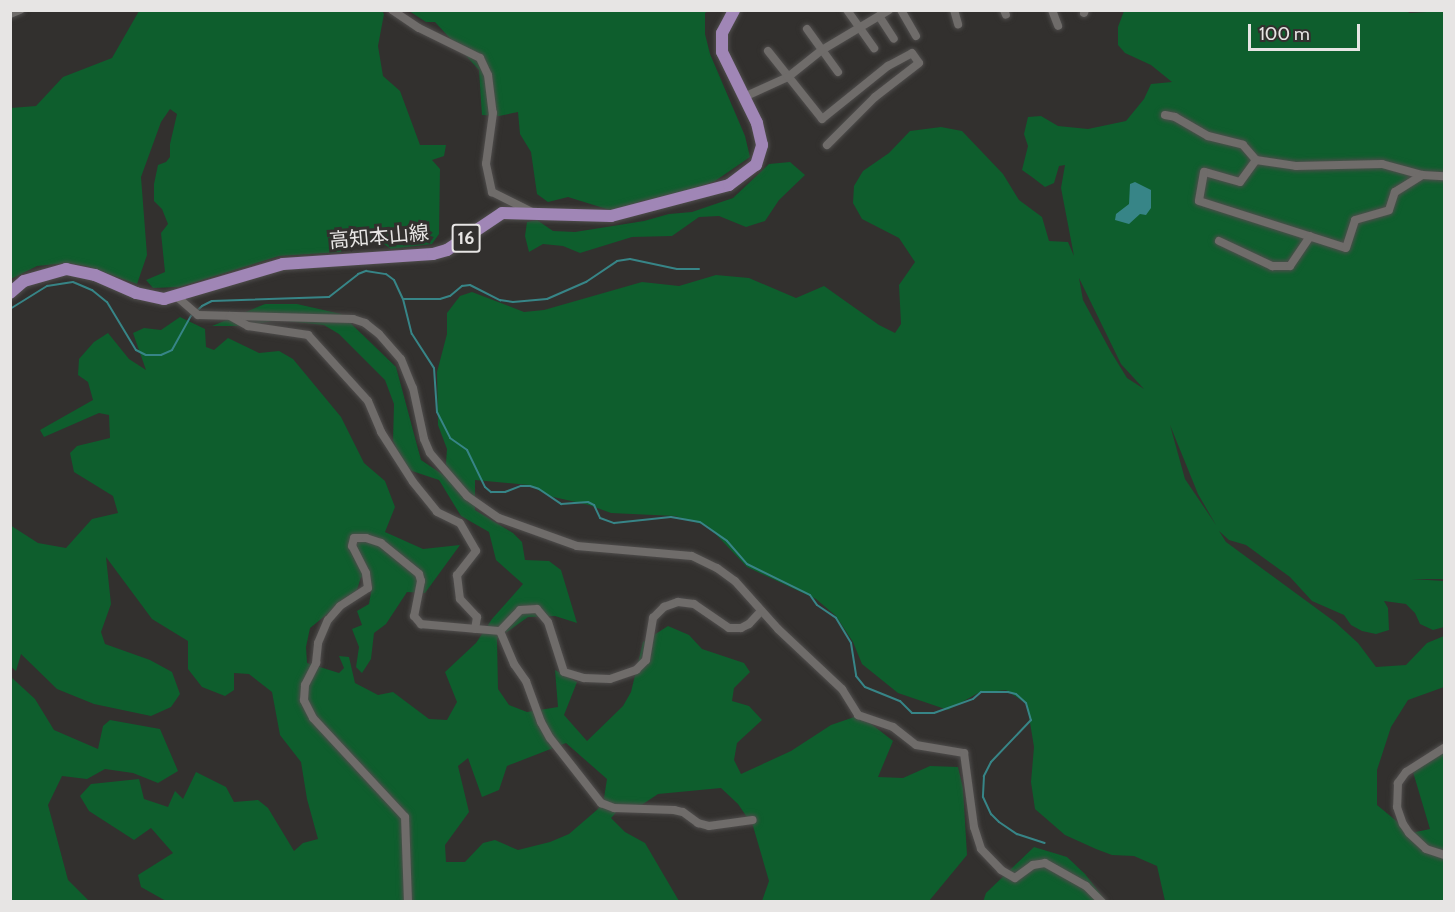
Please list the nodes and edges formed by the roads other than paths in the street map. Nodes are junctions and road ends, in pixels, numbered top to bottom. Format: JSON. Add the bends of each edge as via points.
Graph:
{"nodes":[{"id":1,"x":20,"y":10,"type":"edge"},
{"id":2,"x":392,"y":10,"type":"edge"},
{"id":3,"x":734,"y":10,"type":"edge"},
{"id":4,"x":847,"y":10,"type":"edge"},
{"id":5,"x":889,"y":10,"type":"edge"},
{"id":6,"x":901,"y":10,"type":"edge"},
{"id":7,"x":954,"y":10,"type":"edge"},
{"id":8,"x":1052,"y":10,"type":"edge"},
{"id":9,"x":10,"y":15,"type":"edge"},
{"id":10,"x":879,"y":16,"type":"junction"},
{"id":11,"x":958,"y":24,"type":"dead end"},
{"id":12,"x":1058,"y":26,"type":"dead end"},
{"id":13,"x":858,"y":27,"type":"junction"},
{"id":14,"x":807,"y":29,"type":"dead end"},
{"id":15,"x":916,"y":36,"type":"dead end"},
{"id":16,"x":894,"y":39,"type":"dead end"},
{"id":17,"x":874,"y":48,"type":"dead end"},
{"id":18,"x":822,"y":50,"type":"junction"},
{"id":19,"x":768,"y":51,"type":"dead end"},
{"id":20,"x":838,"y":72,"type":"dead end"},
{"id":21,"x":788,"y":76,"type":"junction"},
{"id":22,"x":744,"y":97,"type":"junction"},
{"id":23,"x":1165,"y":115,"type":"dead end"},
{"id":24,"x":827,"y":145,"type":"dead end"},
{"id":25,"x":1256,"y":160,"type":"junction"},
{"id":26,"x":1422,"y":175,"type":"junction"},
{"id":27,"x":1444,"y":176,"type":"edge"},
{"id":28,"x":534,"y":213,"type":"junction"},
{"id":29,"x":1310,"y":236,"type":"junction"},
{"id":30,"x":1219,"y":241,"type":"dead end"},
{"id":31,"x":10,"y":293,"type":"edge"},
{"id":32,"x":176,"y":296,"type":"junction"},
{"id":33,"x":229,"y":315,"type":"junction"},
{"id":34,"x":760,"y":611,"type":"junction"},
{"id":35,"x":475,"y":629,"type":"junction"},
{"id":36,"x":500,"y":631,"type":"junction"},
{"id":37,"x":1444,"y":748,"type":"edge"},
{"id":38,"x":753,"y":820,"type":"dead end"},
{"id":39,"x":1444,"y":855,"type":"edge"},
{"id":40,"x":408,"y":902,"type":"edge"},
{"id":41,"x":1102,"y":902,"type":"edge"}],
"edges":[{"from":1,"to":9,"type":"street"},
{"from":2,"to":28,"type":"street","via":[[480,58],[488,75],[493,113],[486,164],[492,192]]},
{"from":3,"to":22,"type":"main road","name":"高知本山線","number":"16","via":[[725,24],[721,43]]},
{"from":4,"to":13,"type":"street"},
{"from":5,"to":10,"type":"street"},
{"from":6,"to":15,"type":"street"},
{"from":7,"to":11,"type":"street"},
{"from":8,"to":12,"type":"street"},
{"from":10,"to":13,"type":"street"},
{"from":10,"to":16,"type":"street"},
{"from":13,"to":17,"type":"street"},
{"from":13,"to":18,"type":"street"},
{"from":14,"to":18,"type":"street"},
{"from":18,"to":20,"type":"street"},
{"from":18,"to":21,"type":"street"},
{"from":19,"to":21,"type":"street"},
{"from":21,"to":22,"type":"street"},
{"from":21,"to":24,"type":"street","via":[[822,119],[888,66],[912,53],[919,63],[875,97]]},
{"from":22,"to":28,"type":"main road","name":"高知本山線","number":"16","via":[[757,123],[762,145],[756,165],[739,180],[715,190],[611,216]]},
{"from":23,"to":25,"type":"street","via":[[1208,136],[1243,145]]},
{"from":25,"to":26,"type":"street","via":[[1296,166],[1382,164]]},
{"from":25,"to":29,"type":"street","via":[[1240,182],[1204,172],[1199,201]]},
{"from":26,"to":27,"type":"street"},
{"from":26,"to":29,"type":"street","via":[[1395,192],[1389,210],[1356,220],[1346,248]]},
{"from":28,"to":32,"type":"main road","name":"高知本山線","number":"16","via":[[501,213],[447,250],[433,254],[283,264]]},
{"from":29,"to":30,"type":"street","via":[[1290,266],[1272,266]]},
{"from":31,"to":32,"type":"main road","name":"高知本山線","number":"16","via":[[24,281],[66,269],[94,275],[151,298]]},
{"from":32,"to":33,"type":"street","via":[[194,313]]},
{"from":33,"to":34,"type":"street","via":[[353,319],[365,323],[400,359],[413,388],[430,453],[475,501],[507,522],[577,546],[692,555],[735,581]]},
{"from":33,"to":35,"type":"street","via":[[248,326],[309,336],[368,401],[381,432],[413,482],[438,512],[460,523],[476,551],[457,575],[460,599],[477,617]]},
{"from":34,"to":36,"type":"street","via":[[749,624],[729,628],[694,604],[678,602],[664,607],[653,618],[646,660],[636,670],[610,679],[564,672],[548,622],[537,609],[520,610]]},
{"from":34,"to":41,"type":"street","via":[[842,689],[858,715],[893,727],[915,745],[964,753],[974,827],[981,849],[1001,870],[1015,878],[1032,865],[1045,863],[1086,886]]},
{"from":35,"to":36,"type":"street"},
{"from":35,"to":40,"type":"street","via":[[421,624],[414,616],[419,574],[381,543],[354,538],[352,546],[366,573],[368,588],[340,606],[328,620],[318,643],[316,663],[305,685],[304,700],[313,718],[405,817]]},
{"from":36,"to":38,"type":"street","via":[[550,738],[601,803],[614,808],[674,810],[709,826]]},
{"from":37,"to":39,"type":"street","via":[[1406,772],[1398,783],[1397,807],[1409,833],[1426,849]]}]}
